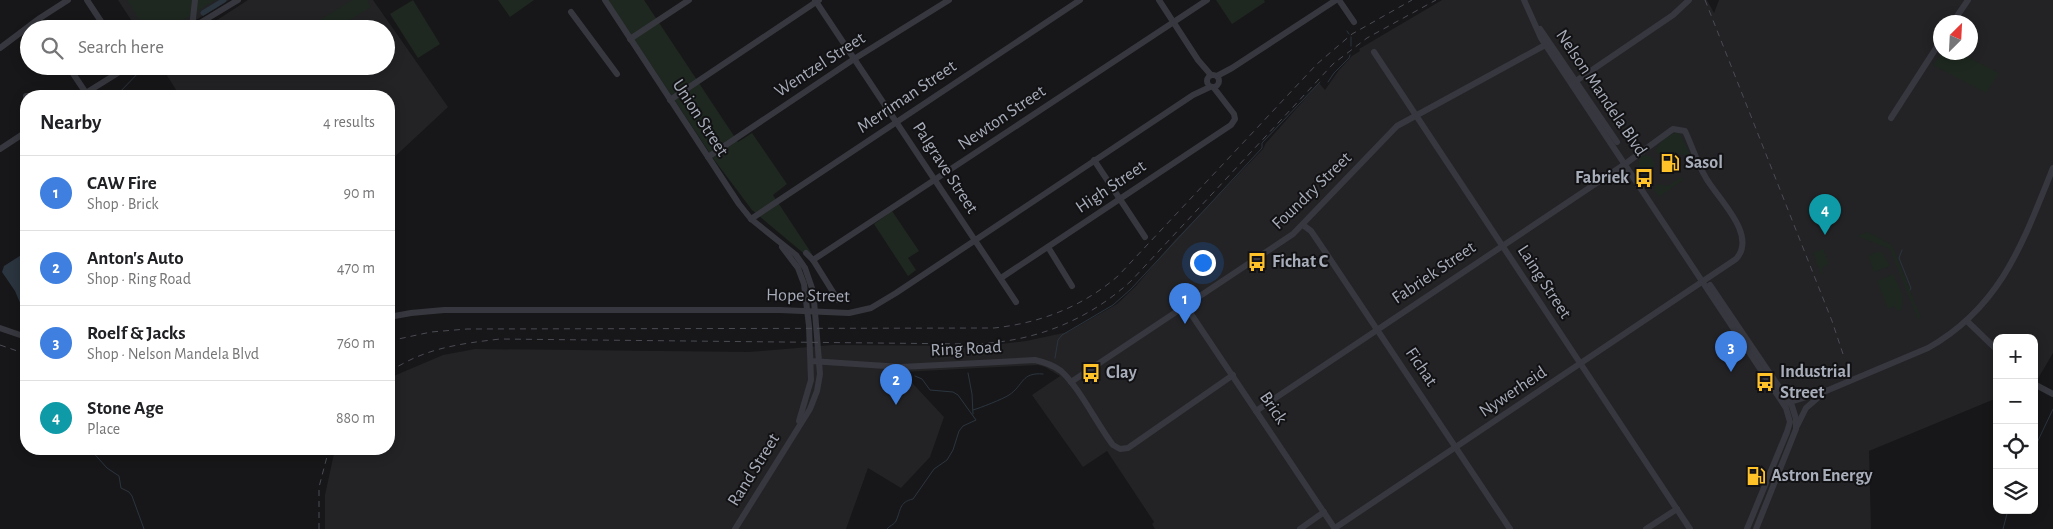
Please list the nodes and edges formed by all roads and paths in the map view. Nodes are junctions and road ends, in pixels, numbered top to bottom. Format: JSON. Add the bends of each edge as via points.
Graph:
{"nodes":[{"id":1,"x":68,"y":0,"type":"edge"},
{"id":2,"x":87,"y":0,"type":"edge"},
{"id":3,"x":195,"y":0,"type":"edge"},
{"id":4,"x":238,"y":0,"type":"edge"},
{"id":5,"x":605,"y":0,"type":"edge"},
{"id":6,"x":689,"y":0,"type":"edge"},
{"id":7,"x":949,"y":0,"type":"edge"},
{"id":8,"x":1080,"y":0,"type":"edge"},
{"id":9,"x":1159,"y":0,"type":"edge"},
{"id":10,"x":1207,"y":0,"type":"edge"},
{"id":11,"x":1337,"y":0,"type":"edge"},
{"id":12,"x":1524,"y":0,"type":"edge"},
{"id":13,"x":1689,"y":0,"type":"edge"},
{"id":14,"x":1968,"y":0,"type":"edge"},
{"id":15,"x":817,"y":1,"type":"edge"},
{"id":16,"x":571,"y":12,"type":"dead end"},
{"id":17,"x":1958,"y":15,"type":"edge"},
{"id":18,"x":37,"y":20,"type":"edge"},
{"id":19,"x":100,"y":20,"type":"edge"},
{"id":20,"x":192,"y":20,"type":"edge"},
{"id":21,"x":204,"y":20,"type":"edge"},
{"id":22,"x":1174,"y":22,"type":"junction"},
{"id":23,"x":1354,"y":22,"type":"dead end"},
{"id":24,"x":20,"y":33,"type":"edge"},
{"id":25,"x":630,"y":39,"type":"junction"},
{"id":26,"x":1548,"y":44,"type":"junction"},
{"id":27,"x":0,"y":48,"type":"edge"},
{"id":28,"x":1374,"y":52,"type":"dead end"},
{"id":29,"x":1933,"y":53,"type":"edge"},
{"id":30,"x":854,"y":60,"type":"junction"},
{"id":31,"x":616,"y":74,"type":"dead end"},
{"id":32,"x":73,"y":75,"type":"edge"},
{"id":33,"x":115,"y":75,"type":"edge"},
{"id":34,"x":1213,"y":81,"type":"junction"},
{"id":35,"x":1574,"y":82,"type":"junction"},
{"id":36,"x":80,"y":90,"type":"edge"},
{"id":37,"x":91,"y":90,"type":"edge"},
{"id":38,"x":670,"y":100,"type":"junction"},
{"id":39,"x":1415,"y":115,"type":"junction"},
{"id":40,"x":1892,"y":118,"type":"dead end"},
{"id":41,"x":896,"y":122,"type":"junction"},
{"id":42,"x":20,"y":136,"type":"edge"},
{"id":43,"x":0,"y":149,"type":"edge"},
{"id":44,"x":708,"y":157,"type":"junction"},
{"id":45,"x":1094,"y":160,"type":"junction"},
{"id":46,"x":1627,"y":162,"type":"junction"},
{"id":47,"x":2053,"y":168,"type":"edge"},
{"id":48,"x":935,"y":180,"type":"junction"},
{"id":49,"x":1120,"y":199,"type":"junction"},
{"id":50,"x":751,"y":219,"type":"junction"},
{"id":51,"x":1303,"y":225,"type":"junction"},
{"id":52,"x":1145,"y":237,"type":"dead end"},
{"id":53,"x":974,"y":239,"type":"junction"},
{"id":54,"x":780,"y":244,"type":"junction"},
{"id":55,"x":1502,"y":246,"type":"junction"},
{"id":56,"x":1048,"y":247,"type":"junction"},
{"id":57,"x":806,"y":253,"type":"dead end"},
{"id":58,"x":813,"y":260,"type":"junction"},
{"id":59,"x":1001,"y":278,"type":"junction"},
{"id":60,"x":1705,"y":282,"type":"junction"},
{"id":61,"x":1072,"y":286,"type":"dead end"},
{"id":62,"x":838,"y":300,"type":"dead end"},
{"id":63,"x":1016,"y":302,"type":"dead end"},
{"id":64,"x":1185,"y":305,"type":"junction"},
{"id":65,"x":808,"y":311,"type":"junction"},
{"id":66,"x":815,"y":312,"type":"junction"},
{"id":67,"x":395,"y":316,"type":"edge"},
{"id":68,"x":1967,"y":321,"type":"junction"},
{"id":69,"x":0,"y":328,"type":"edge"},
{"id":70,"x":1377,"y":329,"type":"junction"},
{"id":71,"x":20,"y":334,"type":"edge"},
{"id":72,"x":1993,"y":346,"type":"edge"},
{"id":73,"x":811,"y":361,"type":"junction"},
{"id":74,"x":819,"y":361,"type":"junction"},
{"id":75,"x":1581,"y":364,"type":"junction"},
{"id":76,"x":1233,"y":376,"type":"junction"},
{"id":77,"x":1071,"y":382,"type":"junction"},
{"id":78,"x":2038,"y":386,"type":"edge"},
{"id":79,"x":1826,"y":391,"type":"junction"},
{"id":80,"x":2053,"y":394,"type":"edge"},
{"id":81,"x":1788,"y":405,"type":"junction"},
{"id":82,"x":1256,"y":411,"type":"junction"},
{"id":83,"x":797,"y":428,"type":"junction"},
{"id":84,"x":1796,"y":430,"type":"junction"},
{"id":85,"x":1456,"y":448,"type":"junction"},
{"id":86,"x":1763,"y":490,"type":"junction"},
{"id":87,"x":1770,"y":493,"type":"junction"},
{"id":88,"x":1676,"y":509,"type":"junction"},
{"id":89,"x":1324,"y":512,"type":"junction"},
{"id":90,"x":1748,"y":527,"type":"edge"},
{"id":91,"x":1756,"y":528,"type":"edge"},
{"id":92,"x":735,"y":529,"type":"edge"},
{"id":93,"x":1300,"y":529,"type":"edge"},
{"id":94,"x":1335,"y":529,"type":"edge"},
{"id":95,"x":1510,"y":529,"type":"edge"},
{"id":96,"x":1646,"y":529,"type":"edge"},
{"id":97,"x":1690,"y":529,"type":"edge"}],
"edges":[{"from":1,"to":18,"type":"street"},
{"from":2,"to":19,"type":"street"},
{"from":3,"to":20,"type":"street"},
{"from":4,"to":21,"type":"street"},
{"from":5,"to":25,"type":"street","name":"Union Street"},
{"from":6,"to":25,"type":"street"},
{"from":7,"to":30,"type":"street","name":"Wentzel Street"},
{"from":8,"to":41,"type":"street","name":"Merriman Street"},
{"from":9,"to":22,"type":"street"},
{"from":10,"to":22,"type":"street","name":"Newton Street"},
{"from":11,"to":23,"type":"street"},
{"from":11,"to":34,"type":"street","name":"Hope Street"},
{"from":12,"to":26,"type":"street","name":"Nelson Mandela Blvd"},
{"from":13,"to":35,"type":"street","via":[[1673,15]]},
{"from":14,"to":17,"type":"street"},
{"from":15,"to":30,"type":"street","name":"Palgrave Street"},
{"from":15,"to":38,"type":"street"},
{"from":16,"to":31,"type":"street"},
{"from":22,"to":34,"type":"street"},
{"from":22,"to":48,"type":"street","name":"Newton Street"},
{"from":24,"to":27,"type":"street"},
{"from":25,"to":38,"type":"street","name":"Union Street"},
{"from":26,"to":35,"type":"street","name":"Nelson Mandela Blvd"},
{"from":26,"to":39,"type":"street","name":"Foundry Street"},
{"from":28,"to":39,"type":"street","name":"Laing Street"},
{"from":29,"to":40,"type":"street"},
{"from":30,"to":41,"type":"street","name":"Palgrave Street"},
{"from":30,"to":44,"type":"street","name":"Wentzel Street"},
{"from":32,"to":36,"type":"street"},
{"from":33,"to":37,"type":"street"},
{"from":34,"to":45,"type":"street","name":"Hope Street"},
{"from":34,"to":49,"type":"street","name":"High Street","via":[[1235,119],[1225,130]]},
{"from":35,"to":46,"type":"street","name":"Nelson Mandela Blvd"},
{"from":38,"to":44,"type":"street","name":"Union Street"},
{"from":39,"to":51,"type":"street","name":"Foundry Street","via":[[1397,126]]},
{"from":39,"to":55,"type":"street","name":"Laing Street"},
{"from":41,"to":48,"type":"street","name":"Palgrave Street"},
{"from":41,"to":50,"type":"street","name":"Merriman Street"},
{"from":42,"to":43,"type":"street"},
{"from":44,"to":50,"type":"street","name":"Union Street"},
{"from":45,"to":49,"type":"street"},
{"from":45,"to":53,"type":"street","name":"Hope Street"},
{"from":46,"to":55,"type":"street","name":"Fabriek Street"},
{"from":46,"to":60,"type":"street","name":"Nelson Mandela Blvd"},
{"from":46,"to":60,"type":"street","name":"Fabriek Street","via":[[1673,129],[1685,131],[1706,179],[1738,225],[1743,247],[1736,260]]},
{"from":47,"to":68,"type":"street","via":[[2011,265],[1997,287]]},
{"from":48,"to":53,"type":"street","name":"Palgrave Street"},
{"from":48,"to":58,"type":"street","name":"Newton Street"},
{"from":49,"to":52,"type":"street"},
{"from":49,"to":56,"type":"street","name":"High Street"},
{"from":50,"to":54,"type":"street","name":"Union Street"},
{"from":51,"to":64,"type":"street","name":"Foundry Street"},
{"from":51,"to":70,"type":"street","name":"Fichat","via":[[1311,231]]},
{"from":53,"to":59,"type":"street","name":"Palgrave Street"},
{"from":53,"to":66,"type":"street","name":"Hope Street","via":[[871,308],[849,313]]},
{"from":54,"to":65,"type":"street","name":"Union Street","via":[[800,273]]},
{"from":54,"to":66,"type":"street","name":"Union Street","via":[[796,255],[805,268],[813,291]]},
{"from":55,"to":70,"type":"street","name":"Fabriek Street"},
{"from":55,"to":75,"type":"street","name":"Laing Street"},
{"from":56,"to":59,"type":"street","name":"High Street"},
{"from":56,"to":61,"type":"street"},
{"from":57,"to":58,"type":"street"},
{"from":58,"to":62,"type":"street"},
{"from":59,"to":63,"type":"street","name":"Palgrave Street"},
{"from":60,"to":75,"type":"street","name":"Nywerheid"},
{"from":60,"to":81,"type":"street","name":"Nelson Mandela Blvd"},
{"from":64,"to":76,"type":"street","name":"Brick"},
{"from":64,"to":77,"type":"street","name":"Foundry Street"},
{"from":65,"to":66,"type":"street","name":"Hope Street"},
{"from":65,"to":67,"type":"street","name":"Hope Street","via":[[444,310]]},
{"from":65,"to":73,"type":"street","name":"Union Street"},
{"from":66,"to":74,"type":"street","name":"Union Street"},
{"from":68,"to":72,"type":"street"},
{"from":68,"to":79,"type":"street","via":[[1928,348]]},
{"from":69,"to":71,"type":"street"},
{"from":70,"to":82,"type":"street","name":"Fabriek Street"},
{"from":70,"to":85,"type":"street","name":"Fichat"},
{"from":73,"to":74,"type":"street","name":"Ring Road"},
{"from":73,"to":83,"type":"street","name":"Rand Street","via":[[809,388]]},
{"from":74,"to":77,"type":"street","name":"Ring Road","via":[[901,367],[1035,360],[1050,364]]},
{"from":74,"to":83,"type":"street","name":"Rand Street","via":[[819,382],[814,398]]},
{"from":75,"to":85,"type":"street","name":"Nywerheid"},
{"from":75,"to":88,"type":"street","name":"Laing Street"},
{"from":76,"to":77,"type":"street","via":[[1128,448],[1120,449],[1113,445]]},
{"from":76,"to":82,"type":"street","name":"Brick"},
{"from":78,"to":80,"type":"street"},
{"from":79,"to":81,"type":"street"},
{"from":79,"to":84,"type":"street","via":[[1806,408]]},
{"from":81,"to":84,"type":"street","via":[[1796,414]]},
{"from":81,"to":86,"type":"street","via":[[1790,422]]},
{"from":82,"to":89,"type":"street","name":"Brick"},
{"from":83,"to":92,"type":"street","name":"Rand Street"},
{"from":84,"to":87,"type":"street"},
{"from":85,"to":94,"type":"street","name":"Nywerheid"},
{"from":85,"to":95,"type":"street","name":"Fichat"},
{"from":86,"to":87,"type":"street"},
{"from":86,"to":90,"type":"street"},
{"from":87,"to":91,"type":"street"},
{"from":88,"to":96,"type":"street"},
{"from":88,"to":97,"type":"street","name":"Laing Street"},
{"from":89,"to":93,"type":"street"},
{"from":89,"to":94,"type":"street","name":"Brick"},
{"from":90,"to":91,"type":"street"}]}
